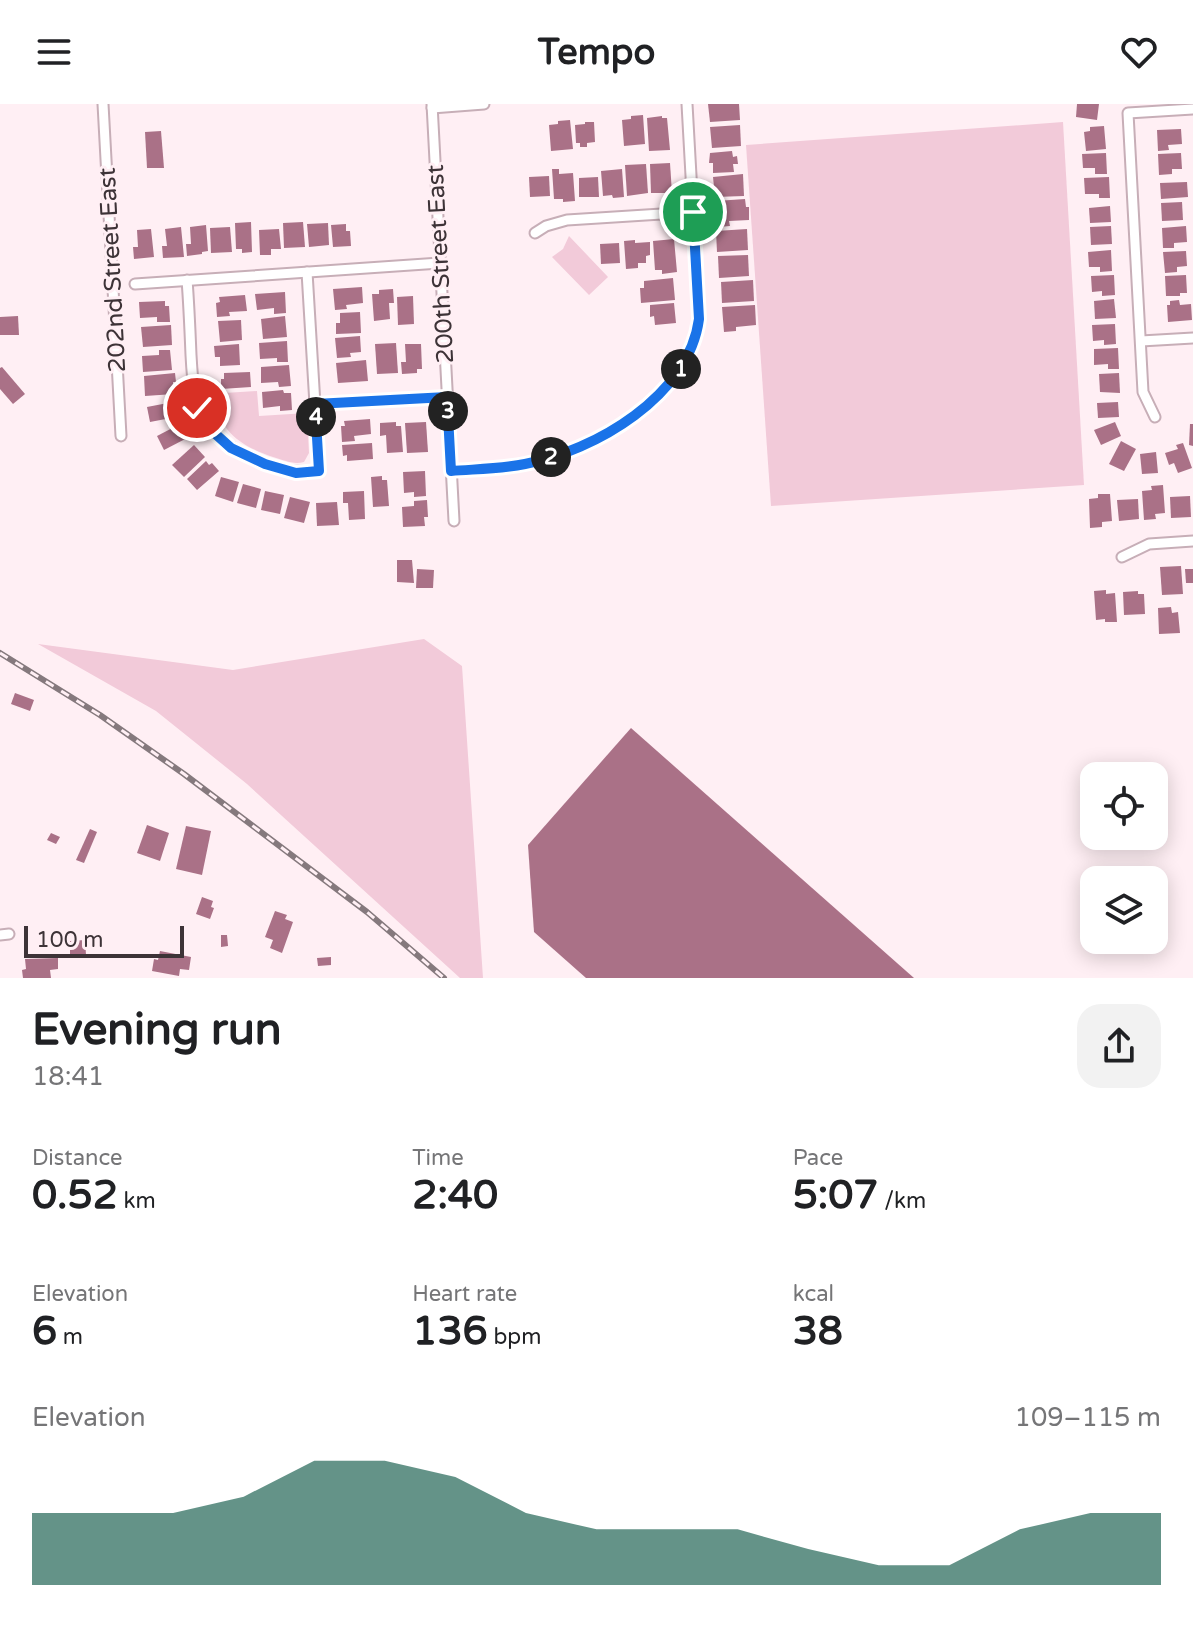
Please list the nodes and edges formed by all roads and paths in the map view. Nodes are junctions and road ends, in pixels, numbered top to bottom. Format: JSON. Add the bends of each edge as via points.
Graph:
{"nodes":[{"id":1,"x":103,"y":104,"type":"edge"},
{"id":2,"x":484,"y":104,"type":"edge"},
{"id":3,"x":687,"y":104,"type":"edge"},
{"id":4,"x":432,"y":106,"type":"edge"},
{"id":5,"x":1193,"y":109,"type":"edge"},
{"id":6,"x":693,"y":212,"type":"junction"},
{"id":7,"x":535,"y":233,"type":"dead end"},
{"id":8,"x":440,"y":263,"type":"junction"},
{"id":9,"x":307,"y":272,"type":"junction"},
{"id":10,"x":187,"y":280,"type":"junction"},
{"id":11,"x":135,"y":284,"type":"dead end"},
{"id":12,"x":1193,"y":338,"type":"edge"},
{"id":13,"x":1141,"y":341,"type":"junction"},
{"id":14,"x":447,"y":397,"type":"junction"},
{"id":15,"x":315,"y":404,"type":"junction"},
{"id":16,"x":1155,"y":417,"type":"dead end"},
{"id":17,"x":121,"y":436,"type":"dead end"},
{"id":18,"x":451,"y":471,"type":"junction"},
{"id":19,"x":454,"y":521,"type":"dead end"},
{"id":20,"x":1193,"y":541,"type":"edge"},
{"id":21,"x":1122,"y":557,"type":"dead end"}],
"edges":[{"from":1,"to":17,"type":"street","name":"202nd Street East"},
{"from":2,"to":4,"type":"street"},
{"from":3,"to":6,"type":"street"},
{"from":4,"to":8,"type":"street","name":"200th Street East"},
{"from":5,"to":13,"type":"street","via":[[1128,113]]},
{"from":6,"to":7,"type":"street","via":[[567,220]]},
{"from":6,"to":18,"type":"street","via":[[699,319],[675,377],[640,411],[574,449],[524,464]]},
{"from":8,"to":9,"type":"street"},
{"from":8,"to":14,"type":"street","name":"200th Street East"},
{"from":9,"to":10,"type":"street"},
{"from":9,"to":15,"type":"street"},
{"from":10,"to":11,"type":"street"},
{"from":10,"to":15,"type":"street","via":[[193,390],[210,429],[231,448],[265,464],[296,473],[319,471]]},
{"from":12,"to":13,"type":"street"},
{"from":13,"to":16,"type":"street","via":[[1143,392]]},
{"from":14,"to":15,"type":"street"},
{"from":14,"to":18,"type":"street","name":"200th Street East"},
{"from":18,"to":19,"type":"street","name":"200th Street East"},
{"from":20,"to":21,"type":"street","via":[[1149,544]]}]}
